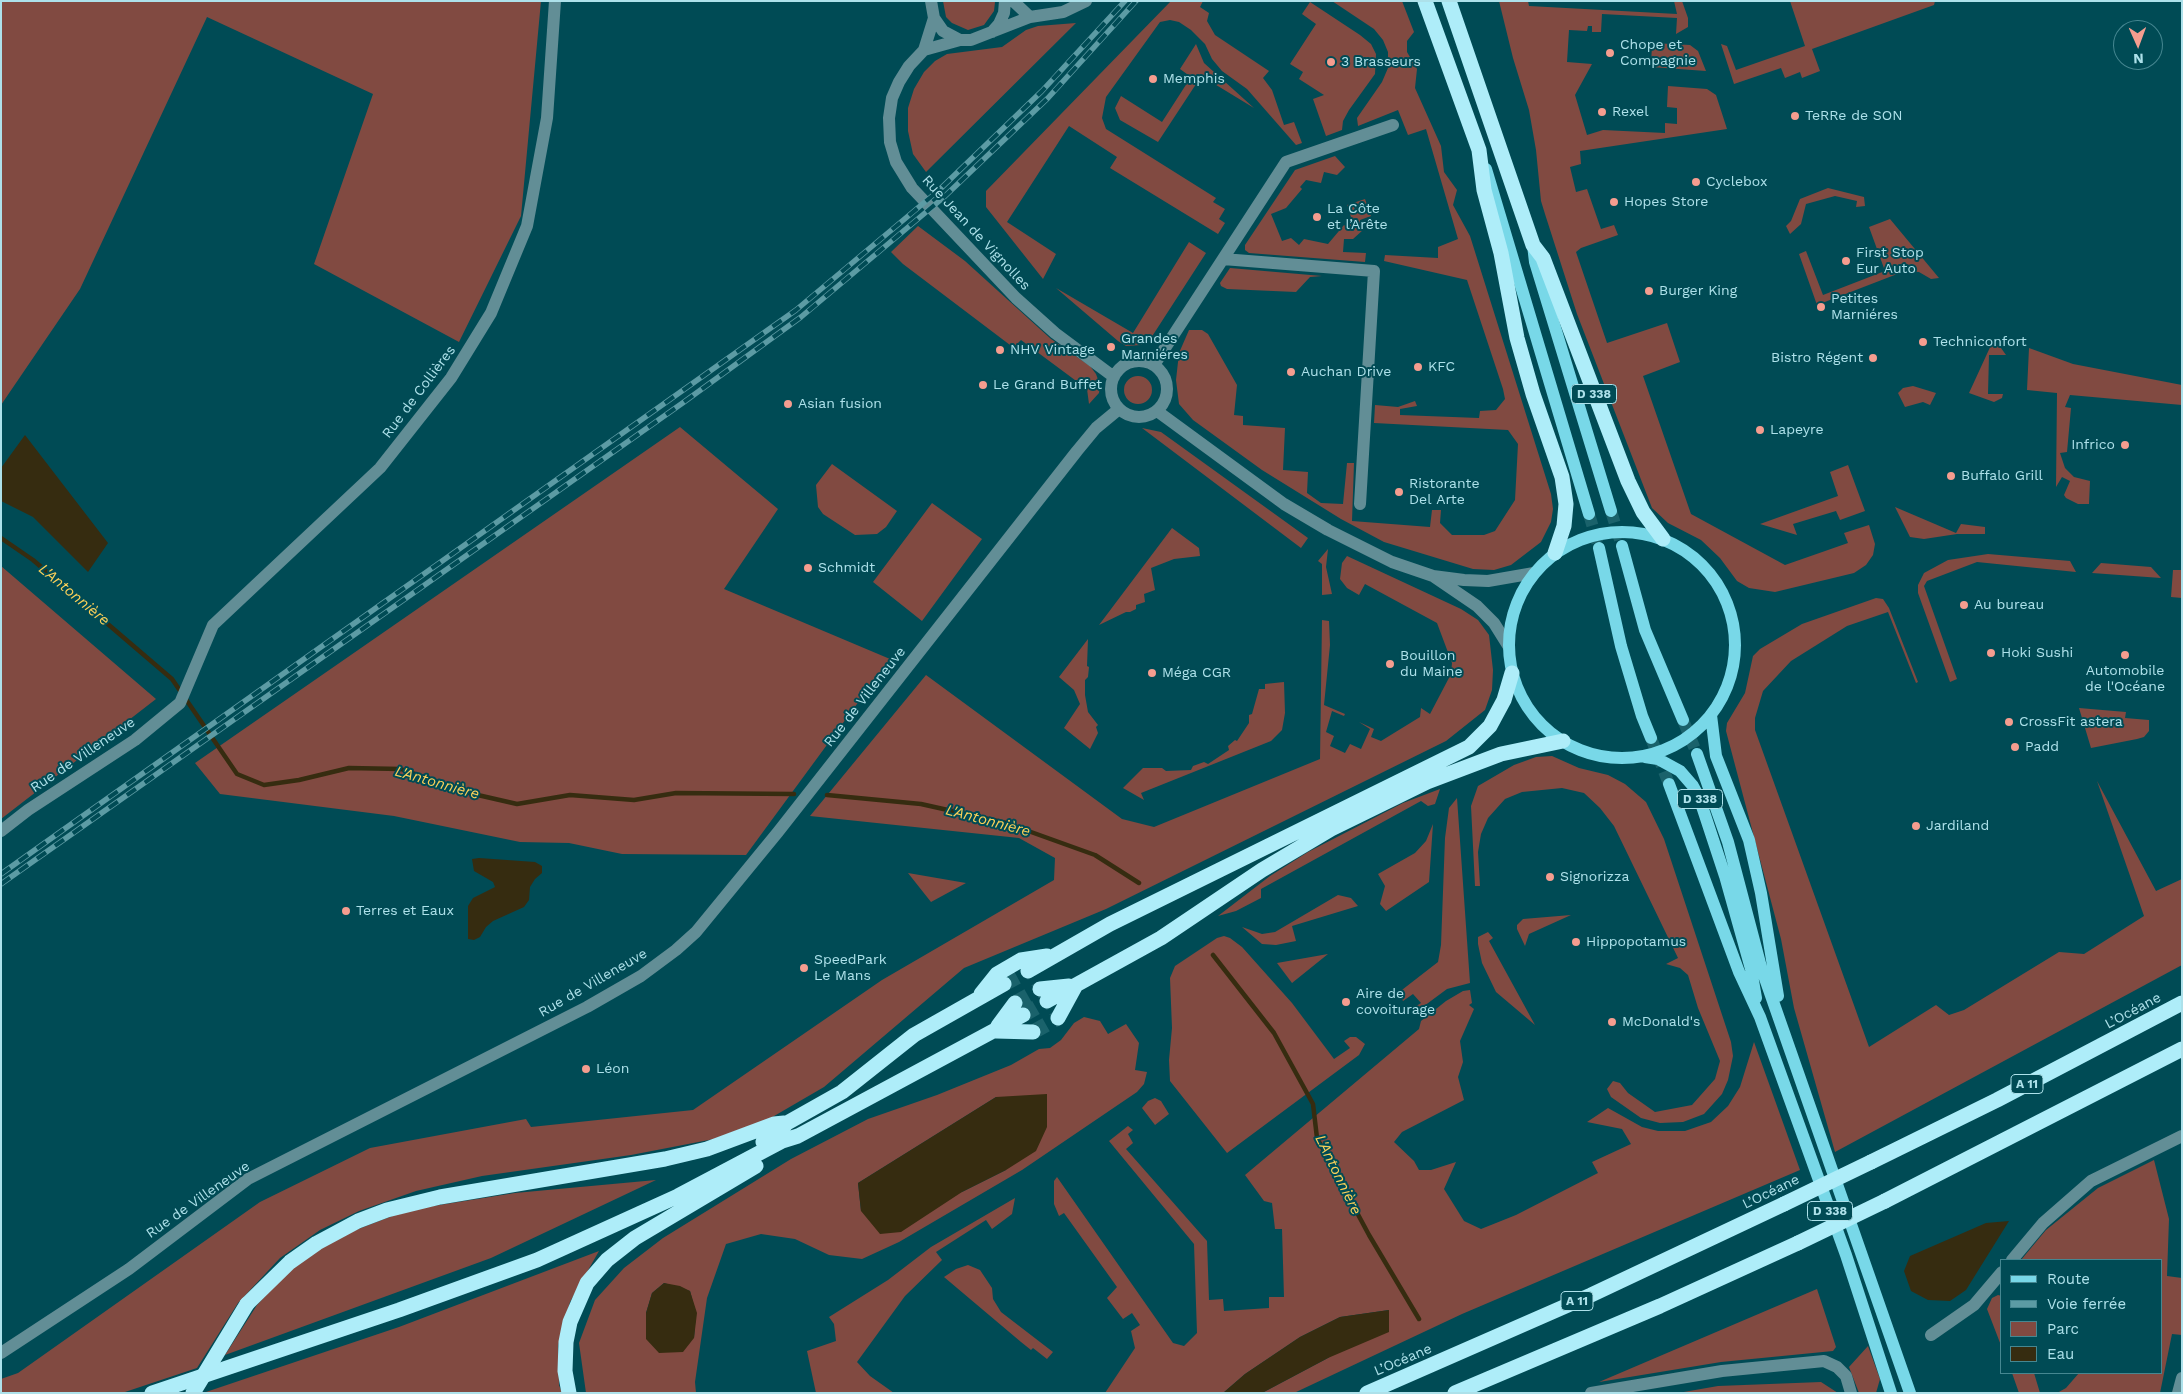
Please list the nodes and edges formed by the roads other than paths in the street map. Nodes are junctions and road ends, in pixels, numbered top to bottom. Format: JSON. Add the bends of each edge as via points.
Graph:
{"nodes":[{"id":1,"x":555,"y":1,"type":"edge"},
{"id":2,"x":931,"y":1,"type":"edge"},
{"id":3,"x":1005,"y":1,"type":"edge"},
{"id":4,"x":1013,"y":1,"type":"edge"},
{"id":5,"x":1086,"y":1,"type":"edge"},
{"id":6,"x":1425,"y":1,"type":"edge"},
{"id":7,"x":1449,"y":1,"type":"edge"},
{"id":8,"x":1030,"y":17,"type":"junction"},
{"id":9,"x":934,"y":18,"type":"junction"},
{"id":10,"x":992,"y":32,"type":"junction"},
{"id":11,"x":960,"y":40,"type":"junction"},
{"id":12,"x":924,"y":50,"type":"junction"},
{"id":13,"x":1393,"y":125,"type":"dead end"},
{"id":14,"x":1479,"y":150,"type":"junction"},
{"id":15,"x":1533,"y":245,"type":"junction"},
{"id":16,"x":1223,"y":259,"type":"junction"},
{"id":17,"x":1154,"y":365,"type":"junction"},
{"id":18,"x":1114,"y":377,"type":"junction"},
{"id":19,"x":1119,"y":408,"type":"junction"},
{"id":20,"x":1157,"y":411,"type":"junction"},
{"id":21,"x":1360,"y":504,"type":"dead end"},
{"id":22,"x":1611,"y":511,"type":"tunnel mouth"},
{"id":23,"x":1589,"y":514,"type":"tunnel mouth"},
{"id":24,"x":1663,"y":539,"type":"junction"},
{"id":25,"x":1622,"y":546,"type":"tunnel mouth"},
{"id":26,"x":1598,"y":548,"type":"tunnel mouth"},
{"id":27,"x":1556,"y":553,"type":"junction"},
{"id":28,"x":1534,"y":573,"type":"junction"},
{"id":29,"x":1433,"y":576,"type":"junction"},
{"id":30,"x":1509,"y":647,"type":"junction"},
{"id":31,"x":1512,"y":673,"type":"junction"},
{"id":32,"x":180,"y":702,"type":"joint"},
{"id":33,"x":1711,"y":715,"type":"junction"},
{"id":34,"x":1682,"y":720,"type":"tunnel mouth"},
{"id":35,"x":1650,"y":738,"type":"tunnel mouth"},
{"id":36,"x":1563,"y":742,"type":"junction"},
{"id":37,"x":1697,"y":754,"type":"tunnel mouth"},
{"id":38,"x":1637,"y":757,"type":"junction"},
{"id":39,"x":1669,"y":784,"type":"tunnel mouth"},
{"id":40,"x":1,"y":831,"type":"edge"},
{"id":41,"x":1058,"y":954,"type":"junction"},
{"id":42,"x":1076,"y":985,"type":"junction"},
{"id":43,"x":1043,"y":994,"type":"junction"},
{"id":44,"x":975,"y":1001,"type":"junction"},
{"id":45,"x":2182,"y":1003,"type":"edge"},
{"id":46,"x":1760,"y":1017,"type":"junction"},
{"id":47,"x":1781,"y":1022,"type":"junction"},
{"id":48,"x":2182,"y":1049,"type":"edge"},
{"id":49,"x":787,"y":1123,"type":"junction"},
{"id":50,"x":798,"y":1136,"type":"junction"},
{"id":51,"x":2182,"y":1136,"type":"edge"},
{"id":52,"x":2013,"y":1259,"type":"edge"},
{"id":53,"x":2000,"y":1274,"type":"edge"},
{"id":54,"x":399,"y":1310,"type":"junction"},
{"id":55,"x":1931,"y":1335,"type":"dead end"},
{"id":56,"x":1,"y":1353,"type":"edge"},
{"id":57,"x":2182,"y":1378,"type":"edge"},
{"id":58,"x":152,"y":1393,"type":"edge"},
{"id":59,"x":193,"y":1393,"type":"edge"},
{"id":60,"x":569,"y":1393,"type":"edge"},
{"id":61,"x":1367,"y":1393,"type":"edge"},
{"id":62,"x":1455,"y":1393,"type":"edge"},
{"id":63,"x":1592,"y":1393,"type":"edge"},
{"id":64,"x":1852,"y":1393,"type":"edge"},
{"id":65,"x":1891,"y":1393,"type":"edge"},
{"id":66,"x":1910,"y":1393,"type":"edge"},
{"id":67,"x":2178,"y":1393,"type":"edge"}],
"edges":[{"from":1,"to":32,"type":"street","name":"Rue de Collières","via":[[547,118],[527,226],[490,313],[451,378],[380,468],[213,625]]},
{"from":2,"to":9,"type":"street"},
{"from":3,"to":10,"type":"street","via":[[1004,13]]},
{"from":4,"to":8,"type":"street"},
{"from":5,"to":8,"type":"street","via":[[1063,12]]},
{"from":6,"to":14,"type":"highway","number":"D 338"},
{"from":7,"to":15,"type":"highway","number":"D 338"},
{"from":8,"to":10,"type":"street"},
{"from":9,"to":11,"type":"street","via":[[943,31]]},
{"from":9,"to":12,"type":"street","name":"Rue Jean de Vignolles"},
{"from":10,"to":11,"type":"street","via":[[982,38]]},
{"from":11,"to":12,"type":"street"},
{"from":12,"to":18,"type":"street","name":"Rue Jean de Vignolles","via":[[904,74],[890,108],[891,146],[901,172],[937,216],[1016,298],[1055,334]]},
{"from":13,"to":16,"type":"street","via":[[1286,162]]},
{"from":14,"to":23,"type":"main road","number":"D 338","via":[[1512,250]]},
{"from":14,"to":27,"type":"highway","number":"D 338","via":[[1484,190],[1501,253],[1517,338],[1562,477],[1566,504]]},
{"from":15,"to":22,"type":"main road","number":"D 338","via":[[1535,262]]},
{"from":15,"to":24,"type":"highway","number":"D 338","via":[[1543,258],[1628,481],[1640,508]]},
{"from":16,"to":17,"type":"street"},
{"from":16,"to":21,"type":"street","via":[[1374,271]]},
{"from":17,"to":18,"type":"street","via":[[1129,363]]},
{"from":17,"to":20,"type":"street","via":[[1163,375],[1167,387],[1165,401]]},
{"from":18,"to":19,"type":"street","via":[[1112,395]]},
{"from":19,"to":20,"type":"street","via":[[1139,417]]},
{"from":19,"to":56,"type":"street","name":"Rue de Villeneuve","via":[[1076,451],[778,832],[696,932],[676,950],[641,976],[587,1007],[248,1179],[129,1269]]},
{"from":20,"to":29,"type":"street","via":[[1299,512],[1392,562]]},
{"from":24,"to":27,"type":"main road","via":[[1635,533],[1610,533],[1586,538]]},
{"from":24,"to":33,"type":"main road","via":[[1705,568],[1721,590],[1732,620],[1734,664],[1726,690]]},
{"from":25,"to":34,"type":"main road","via":[[1645,630]]},
{"from":26,"to":35,"type":"main road","via":[[1624,655]]},
{"from":27,"to":28,"type":"main road"},
{"from":28,"to":29,"type":"street","via":[[1488,581]]},
{"from":28,"to":30,"type":"main road","via":[[1515,607]]},
{"from":29,"to":30,"type":"street","via":[[1477,606]]},
{"from":30,"to":31,"type":"main road"},
{"from":31,"to":36,"type":"main road","via":[[1531,712]]},
{"from":31,"to":41,"type":"highway","via":[[1504,700],[1490,726],[1469,747],[1119,920]]},
{"from":32,"to":40,"type":"street","name":"Rue de Villeneuve","via":[[136,740]]},
{"from":33,"to":38,"type":"main road","via":[[1680,742]]},
{"from":33,"to":47,"type":"main road","number":"D 338","via":[[1716,756],[1749,840],[1774,964]]},
{"from":36,"to":38,"type":"main road","via":[[1604,757]]},
{"from":36,"to":42,"type":"highway","via":[[1501,754],[1427,782],[1331,829],[1262,870],[1161,938]]},
{"from":37,"to":47,"type":"main road","number":"D 338","via":[[1728,842],[1762,967]]},
{"from":38,"to":46,"type":"main road","number":"D 338","via":[[1658,759],[1680,771],[1699,797],[1751,969]]},
{"from":39,"to":46,"type":"main road","number":"D 338","via":[[1739,972]]},
{"from":41,"to":43,"type":"highway"},
{"from":41,"to":44,"type":"highway","via":[[1021,960],[997,974]]},
{"from":42,"to":43,"type":"highway"},
{"from":42,"to":43,"type":"highway"},
{"from":44,"to":49,"type":"highway","via":[[914,1035],[842,1092]]},
{"from":44,"to":50,"type":"highway","via":[[1019,1008],[994,1031]]},
{"from":45,"to":61,"type":"highway","name":"L’Océane","number":"A 11","bridge":true,"via":[[1997,1100],[1784,1204],[1591,1295]]},
{"from":46,"to":65,"type":"main road","number":"D 338","via":[[1846,1254]]},
{"from":47,"to":66,"type":"main road","number":"D 338"},
{"from":48,"to":62,"type":"highway","bridge":true,"via":[[1798,1243]]},
{"from":49,"to":54,"type":"highway","via":[[776,1134],[706,1173]]},
{"from":49,"to":59,"type":"highway","bridge":true,"via":[[774,1124],[716,1146],[665,1159],[440,1197],[358,1221],[290,1262],[247,1304]]},
{"from":50,"to":54,"type":"highway","via":[[538,1260]]},
{"from":50,"to":60,"type":"highway","via":[[785,1149],[635,1238],[607,1260],[587,1283],[570,1322],[565,1356]]},
{"from":51,"to":52,"type":"street","via":[[2091,1182],[2043,1223]]},
{"from":53,"to":55,"type":"street","via":[[1974,1305]]},
{"from":54,"to":58,"type":"highway"},
{"from":57,"to":67,"type":"street"},
{"from":63,"to":64,"type":"street","via":[[1722,1371],[1824,1361],[1846,1376]]}]}
